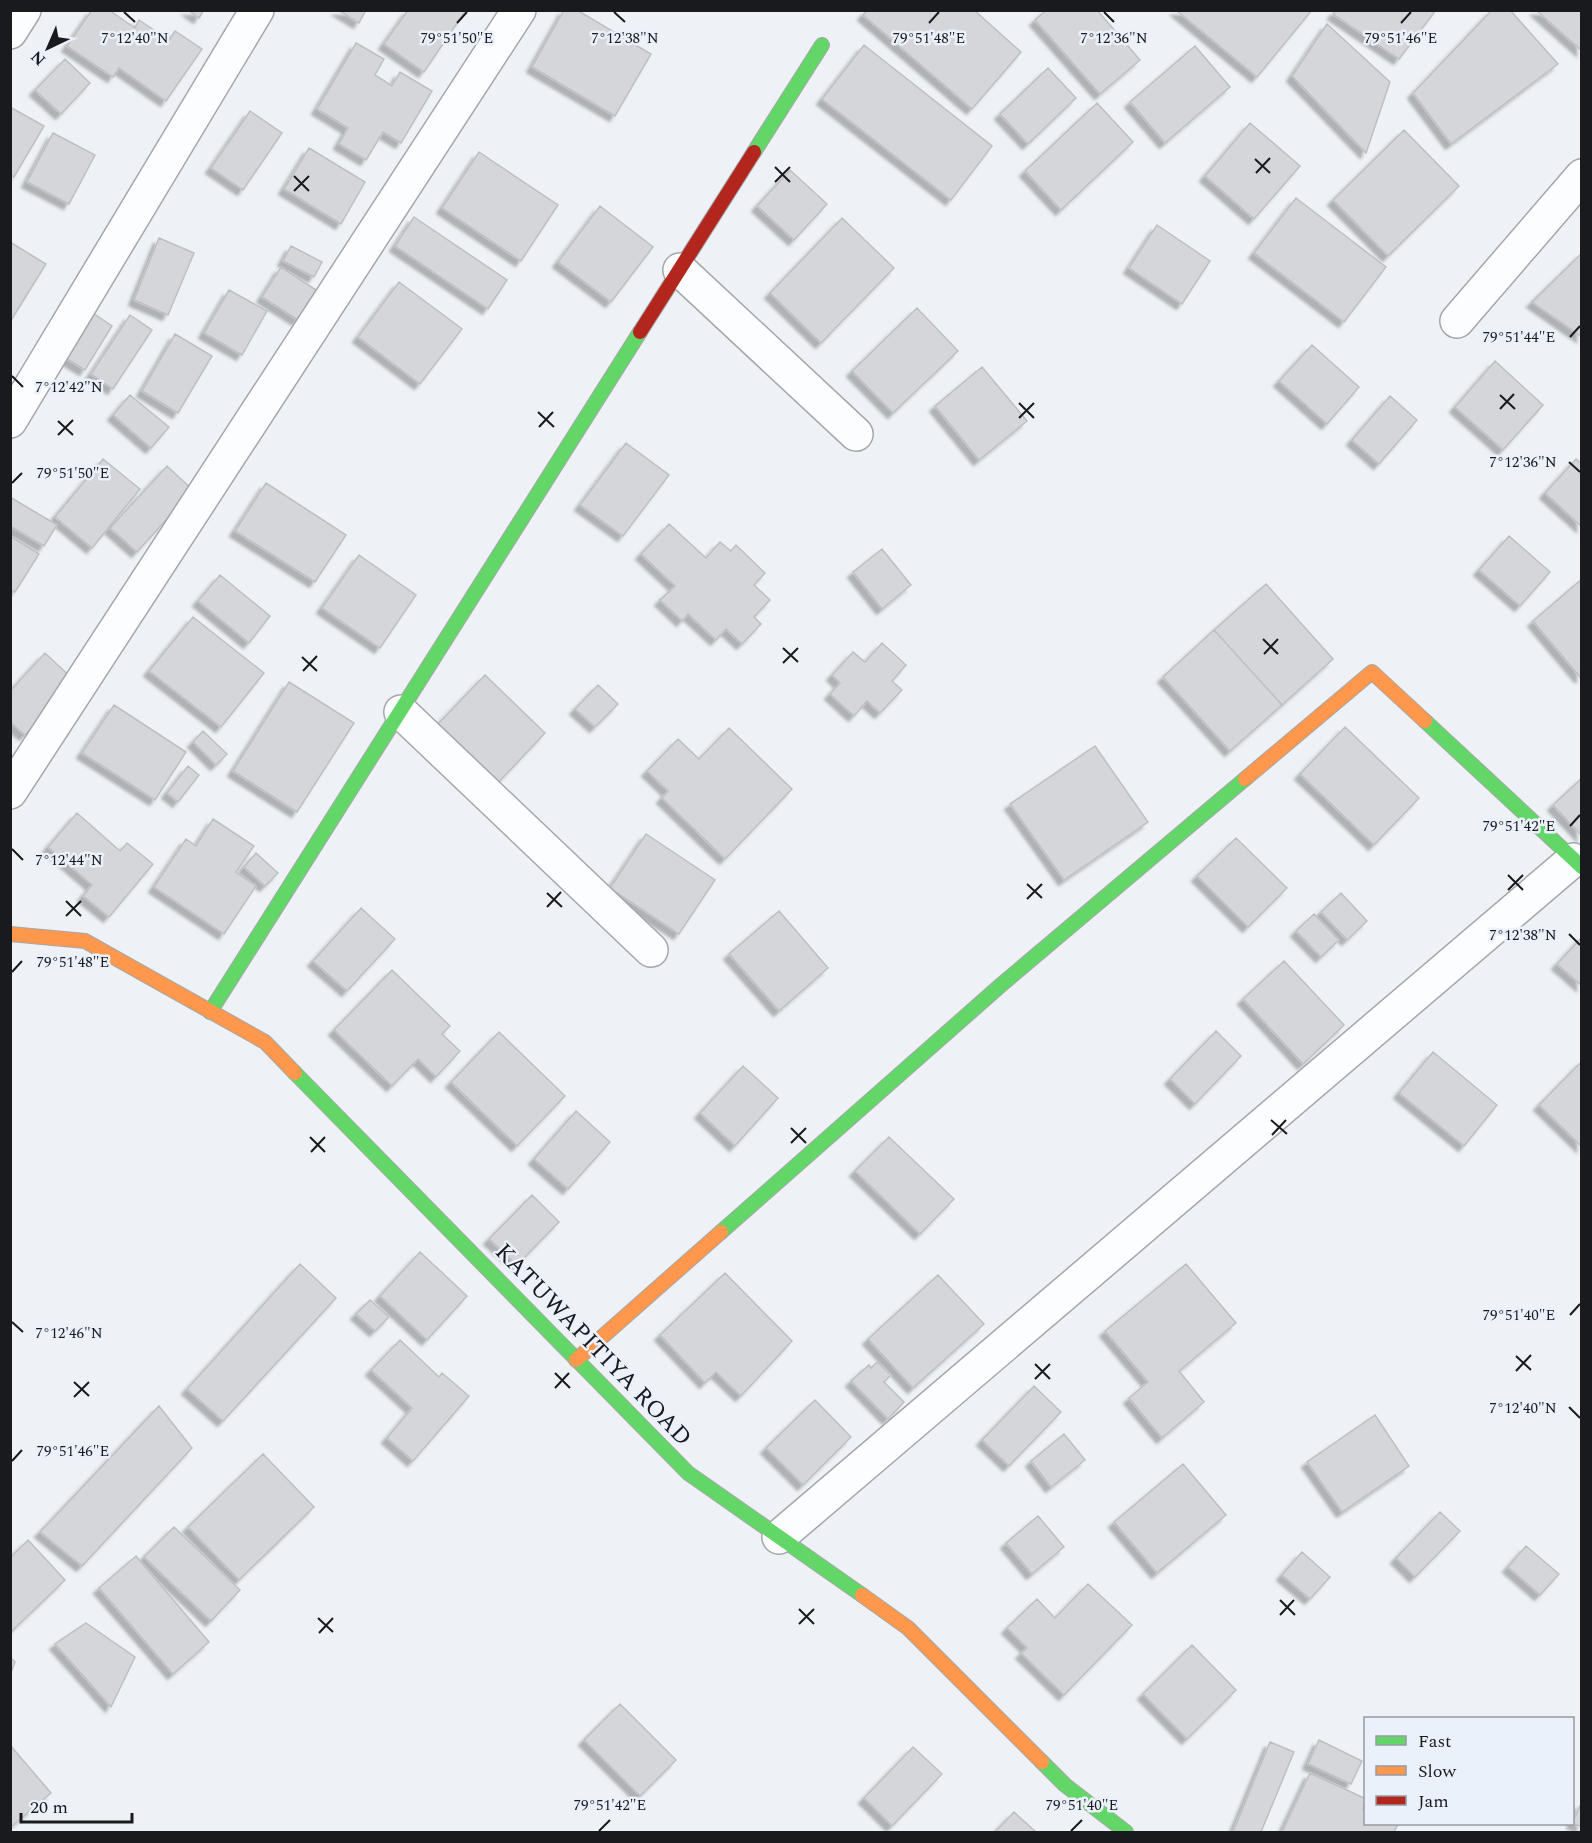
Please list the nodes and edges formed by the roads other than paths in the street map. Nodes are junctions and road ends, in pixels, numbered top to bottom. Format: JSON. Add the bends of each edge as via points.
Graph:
{"nodes":[{"id":1,"x":24,"y":10,"type":"edge"},
{"id":2,"x":257,"y":10,"type":"edge"},
{"id":3,"x":519,"y":10,"type":"edge"},
{"id":4,"x":10,"y":32,"type":"edge"},
{"id":5,"x":822,"y":45,"type":"dead end"},
{"id":6,"x":1581,"y":176,"type":"edge"},
{"id":7,"x":680,"y":270,"type":"junction"},
{"id":8,"x":1457,"y":321,"type":"dead end"},
{"id":9,"x":10,"y":421,"type":"edge"},
{"id":10,"x":856,"y":434,"type":"dead end"},
{"id":11,"x":401,"y":712,"type":"junction"},
{"id":12,"x":10,"y":792,"type":"edge"},
{"id":13,"x":1577,"y":863,"type":"edge"},
{"id":14,"x":10,"y":934,"type":"edge"},
{"id":15,"x":651,"y":950,"type":"dead end"},
{"id":16,"x":210,"y":1012,"type":"junction"},
{"id":17,"x":576,"y":1360,"type":"junction"},
{"id":18,"x":779,"y":1537,"type":"junction"},
{"id":19,"x":1126,"y":1833,"type":"edge"}],
"edges":[{"from":1,"to":4,"type":"street"},
{"from":2,"to":9,"type":"street"},
{"from":3,"to":12,"type":"street"},
{"from":5,"to":7,"type":"street"},
{"from":6,"to":8,"type":"street"},
{"from":7,"to":10,"type":"street"},
{"from":7,"to":11,"type":"street"},
{"from":11,"to":15,"type":"street"},
{"from":11,"to":16,"type":"street"},
{"from":13,"to":17,"type":"street","via":[[1372,672],[1000,985]]},
{"from":13,"to":18,"type":"street"},
{"from":14,"to":16,"type":"street","name":"KATUWAPITIYA ROAD","via":[[85,941]]},
{"from":16,"to":17,"type":"street","name":"KATUWAPITIYA ROAD","via":[[265,1042]]},
{"from":17,"to":18,"type":"street","name":"KATUWAPITIYA ROAD","via":[[688,1473]]},
{"from":18,"to":19,"type":"street","name":"KATUWAPITIYA ROAD","via":[[908,1628],[1065,1785]]}]}
